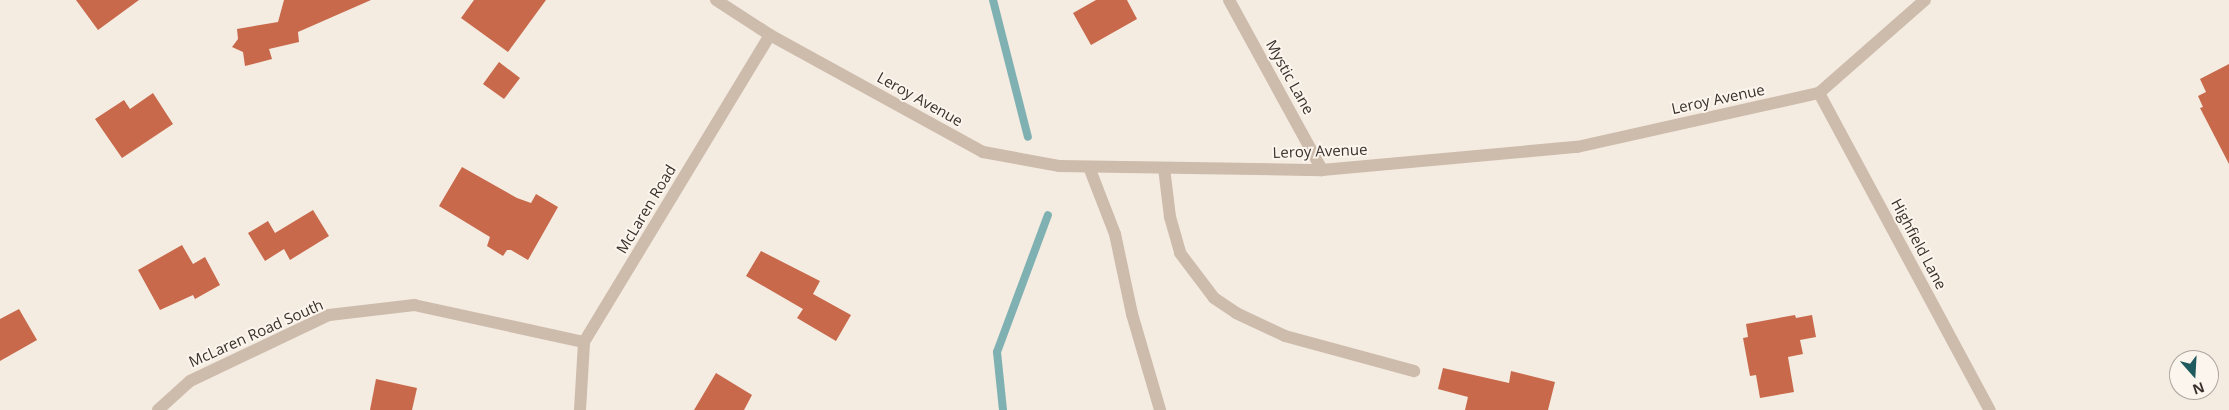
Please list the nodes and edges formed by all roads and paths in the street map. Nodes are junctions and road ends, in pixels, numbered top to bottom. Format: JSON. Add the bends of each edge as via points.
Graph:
{"nodes":[{"id":1,"x":716,"y":0,"type":"edge"},
{"id":2,"x":1229,"y":0,"type":"edge"},
{"id":3,"x":1925,"y":0,"type":"edge"},
{"id":4,"x":770,"y":35,"type":"junction"},
{"id":5,"x":1819,"y":94,"type":"junction"},
{"id":6,"x":1089,"y":167,"type":"junction"},
{"id":7,"x":1164,"y":168,"type":"junction"},
{"id":8,"x":1322,"y":170,"type":"junction"},
{"id":9,"x":584,"y":342,"type":"junction"},
{"id":10,"x":1414,"y":371,"type":"dead end"},
{"id":11,"x":158,"y":410,"type":"edge"},
{"id":12,"x":580,"y":410,"type":"edge"},
{"id":13,"x":1160,"y":410,"type":"edge"},
{"id":14,"x":1990,"y":410,"type":"edge"}],
"edges":[{"from":1,"to":4,"type":"street","name":"Leroy Avenue"},
{"from":2,"to":8,"type":"street","name":"Mystic Lane"},
{"from":3,"to":5,"type":"street","name":"Leroy Avenue"},
{"from":4,"to":6,"type":"street","name":"Leroy Avenue","via":[[983,152],[1030,163]]},
{"from":4,"to":9,"type":"street","name":"McLaren Road"},
{"from":5,"to":8,"type":"street","name":"Leroy Avenue","via":[[1577,147]]},
{"from":5,"to":14,"type":"street","name":"Highfield Lane"},
{"from":6,"to":7,"type":"street","name":"Leroy Avenue"},
{"from":6,"to":13,"type":"street","via":[[1115,234],[1132,314]]},
{"from":7,"to":8,"type":"street","name":"Leroy Avenue"},
{"from":7,"to":10,"type":"street","via":[[1170,217],[1180,253],[1214,298],[1236,313],[1284,336]]},
{"from":9,"to":11,"type":"street","name":"McLaren Road South","via":[[414,305],[329,315],[190,380]]},
{"from":9,"to":12,"type":"street","name":"McLaren Road"}]}
